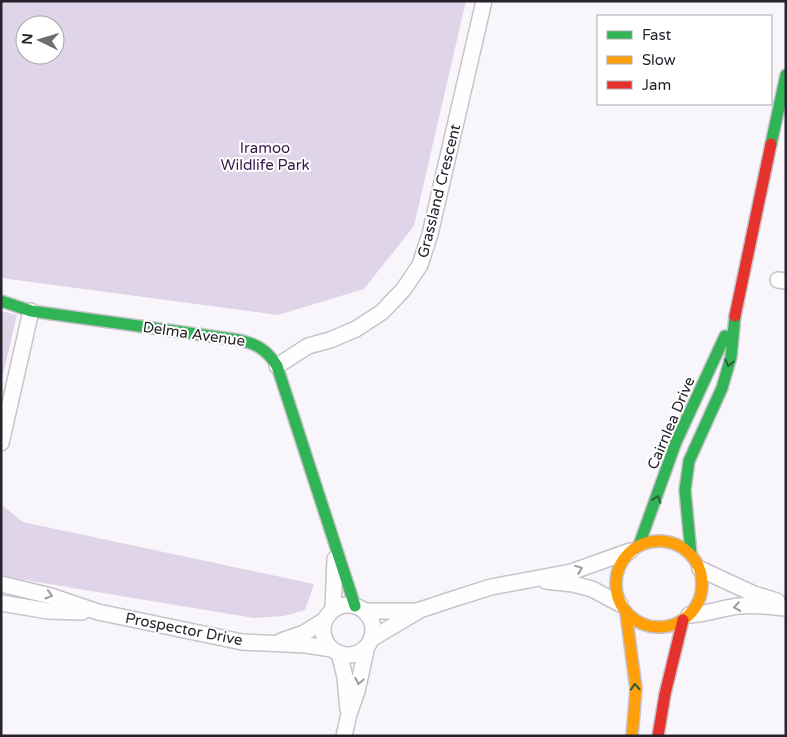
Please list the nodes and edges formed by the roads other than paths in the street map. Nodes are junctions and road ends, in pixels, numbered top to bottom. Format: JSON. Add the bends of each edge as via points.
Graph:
{"nodes":[{"id":1,"x":484,"y":1,"type":"edge"},
{"id":2,"x":786,"y":75,"type":"edge"},
{"id":3,"x":1,"y":301,"type":"edge"},
{"id":4,"x":31,"y":311,"type":"junction"},
{"id":5,"x":735,"y":315,"type":"junction"},
{"id":6,"x":278,"y":366,"type":"junction"},
{"id":7,"x":1,"y":444,"type":"edge"},
{"id":8,"x":335,"y":548,"type":"junction"},
{"id":9,"x":634,"y":548,"type":"junction"},
{"id":10,"x":691,"y":554,"type":"junction"},
{"id":11,"x":700,"y":569,"type":"junction"},
{"id":12,"x":532,"y":580,"type":"junction"},
{"id":13,"x":1,"y":584,"type":"edge"},
{"id":14,"x":1,"y":603,"type":"edge"},
{"id":15,"x":786,"y":603,"type":"edge"},
{"id":16,"x":623,"y":608,"type":"junction"},
{"id":17,"x":786,"y":608,"type":"edge"},
{"id":18,"x":360,"y":609,"type":"junction"},
{"id":19,"x":420,"y":610,"type":"junction"},
{"id":20,"x":98,"y":612,"type":"junction"},
{"id":21,"x":329,"y":615,"type":"junction"},
{"id":22,"x":686,"y":618,"type":"junction"},
{"id":23,"x":369,"y":643,"type":"junction"},
{"id":24,"x":270,"y":644,"type":"junction"},
{"id":25,"x":335,"y":651,"type":"junction"},
{"id":26,"x":348,"y":714,"type":"junction"},
{"id":27,"x":344,"y":736,"type":"edge"},
{"id":28,"x":632,"y":736,"type":"edge"},
{"id":29,"x":658,"y":736,"type":"edge"}],
"edges":[{"from":1,"to":6,"type":"street","name":"Grassland Crescent","via":[[420,265],[382,312],[356,329],[308,346]]},
{"from":2,"to":5,"type":"street","name":"Cairnlea Drive"},
{"from":3,"to":4,"type":"street","name":"Delma Avenue"},
{"from":4,"to":6,"type":"street","name":"Delma Avenue","via":[[256,344],[264,348]]},
{"from":4,"to":7,"type":"street"},
{"from":9,"to":5,"type":"street","name":"Cairnlea Drive","one_way":true,"via":[[651,519],[684,424]]},
{"from":5,"to":10,"type":"street","name":"Cairnlea Drive","one_way":true,"via":[[731,357],[722,388],[689,461],[685,490]]},
{"from":6,"to":8,"type":"street","name":"Delma Avenue"},
{"from":8,"to":18,"type":"street","name":"Delma Avenue"},
{"from":8,"to":21,"type":"street","name":"Delma Avenue"},
{"from":9,"to":10,"type":"street","via":[[653,540],[666,541],[680,545]]},
{"from":12,"to":9,"type":"street","one_way":true,"via":[[571,572]]},
{"from":9,"to":16,"type":"street","via":[[621,563],[616,576],[616,590]]},
{"from":10,"to":11,"type":"street"},
{"from":11,"to":15,"type":"street","via":[[754,594]]},
{"from":11,"to":22,"type":"street","via":[[702,594]]},
{"from":12,"to":16,"type":"street","via":[[592,589]]},
{"from":12,"to":19,"type":"street","via":[[491,587]]},
{"from":13,"to":20,"type":"street","name":"Prospector Drive","one_way":true},
{"from":14,"to":20,"type":"street","name":"Prospector Drive","via":[[48,611]]},
{"from":16,"to":22,"type":"street","via":[[636,621],[647,626],[672,626]]},
{"from":28,"to":16,"type":"street","one_way":true,"via":[[636,689]]},
{"from":17,"to":22,"type":"street","one_way":true,"via":[[738,606]]},
{"from":18,"to":19,"type":"street"},
{"from":18,"to":21,"type":"street","via":[[348,605]]},
{"from":18,"to":23,"type":"street","via":[[372,624]]},
{"from":19,"to":23,"type":"street"},
{"from":20,"to":24,"type":"street","name":"Prospector Drive","via":[[242,642]]},
{"from":21,"to":24,"type":"street","name":"Prospector Drive","via":[[304,633]]},
{"from":21,"to":25,"type":"street","via":[[324,636]]},
{"from":22,"to":29,"type":"street","via":[[665,694]]},
{"from":23,"to":25,"type":"street","via":[[354,654]]},
{"from":23,"to":26,"type":"street","one_way":true},
{"from":24,"to":25,"type":"street","name":"Prospector Drive","via":[[306,645]]},
{"from":25,"to":26,"type":"street","via":[[345,677]]},
{"from":26,"to":27,"type":"street"}]}
